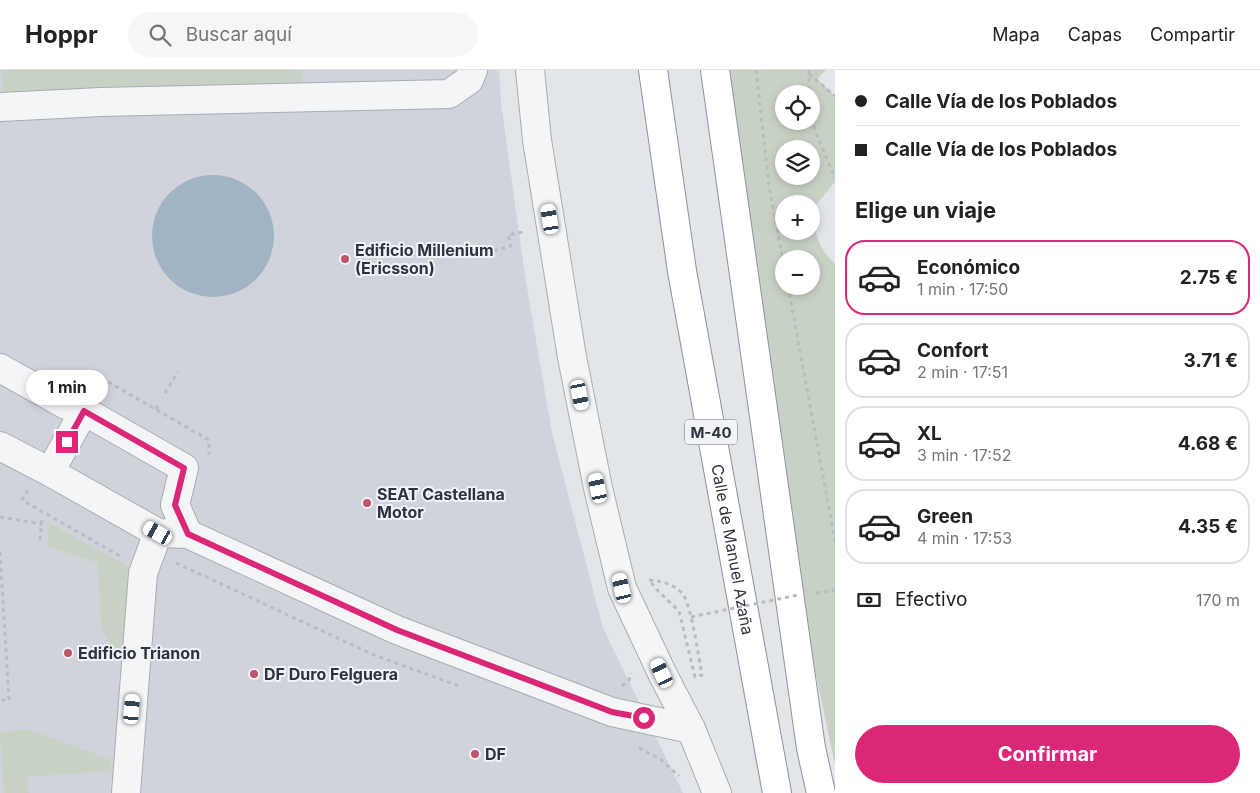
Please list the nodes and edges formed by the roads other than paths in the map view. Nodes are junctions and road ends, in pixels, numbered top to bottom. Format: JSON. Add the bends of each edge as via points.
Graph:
{"nodes":[{"id":1,"x":473,"y":70,"type":"edge"},
{"id":2,"x":530,"y":70,"type":"edge"},
{"id":3,"x":653,"y":70,"type":"edge"},
{"id":4,"x":715,"y":70,"type":"edge"},
{"id":5,"x":0,"y":107,"type":"edge"},
{"id":6,"x":0,"y":368,"type":"edge"},
{"id":7,"x":84,"y":411,"type":"junction"},
{"id":8,"x":3,"y":450,"type":"edge"},
{"id":9,"x":50,"y":472,"type":"junction"},
{"id":10,"x":158,"y":533,"type":"junction"},
{"id":11,"x":188,"y":534,"type":"junction"},
{"id":12,"x":691,"y":729,"type":"junction"},
{"id":13,"x":126,"y":789,"type":"edge"},
{"id":14,"x":717,"y":793,"type":"edge"},
{"id":15,"x":777,"y":793,"type":"edge"},
{"id":16,"x":821,"y":793,"type":"edge"}],
"edges":[{"from":1,"to":5,"type":"street","via":[[469,80],[449,94]]},
{"from":2,"to":12,"type":"street","via":[[537,140],[572,357],[622,588]]},
{"from":3,"to":15,"type":"highway","name":"Calle de Manuel Azaña","number":"M-40","via":[[682,271]]},
{"from":4,"to":16,"type":"highway","via":[[811,748]]},
{"from":6,"to":7,"type":"street","via":[[66,405]]},
{"from":7,"to":9,"type":"street"},
{"from":7,"to":11,"type":"street","via":[[184,468],[175,505]]},
{"from":8,"to":9,"type":"street"},
{"from":9,"to":10,"type":"street"},
{"from":10,"to":11,"type":"street"},
{"from":10,"to":13,"type":"street","via":[[143,573]]},
{"from":11,"to":12,"type":"street","via":[[423,640],[612,712]]},
{"from":12,"to":14,"type":"street"}]}
